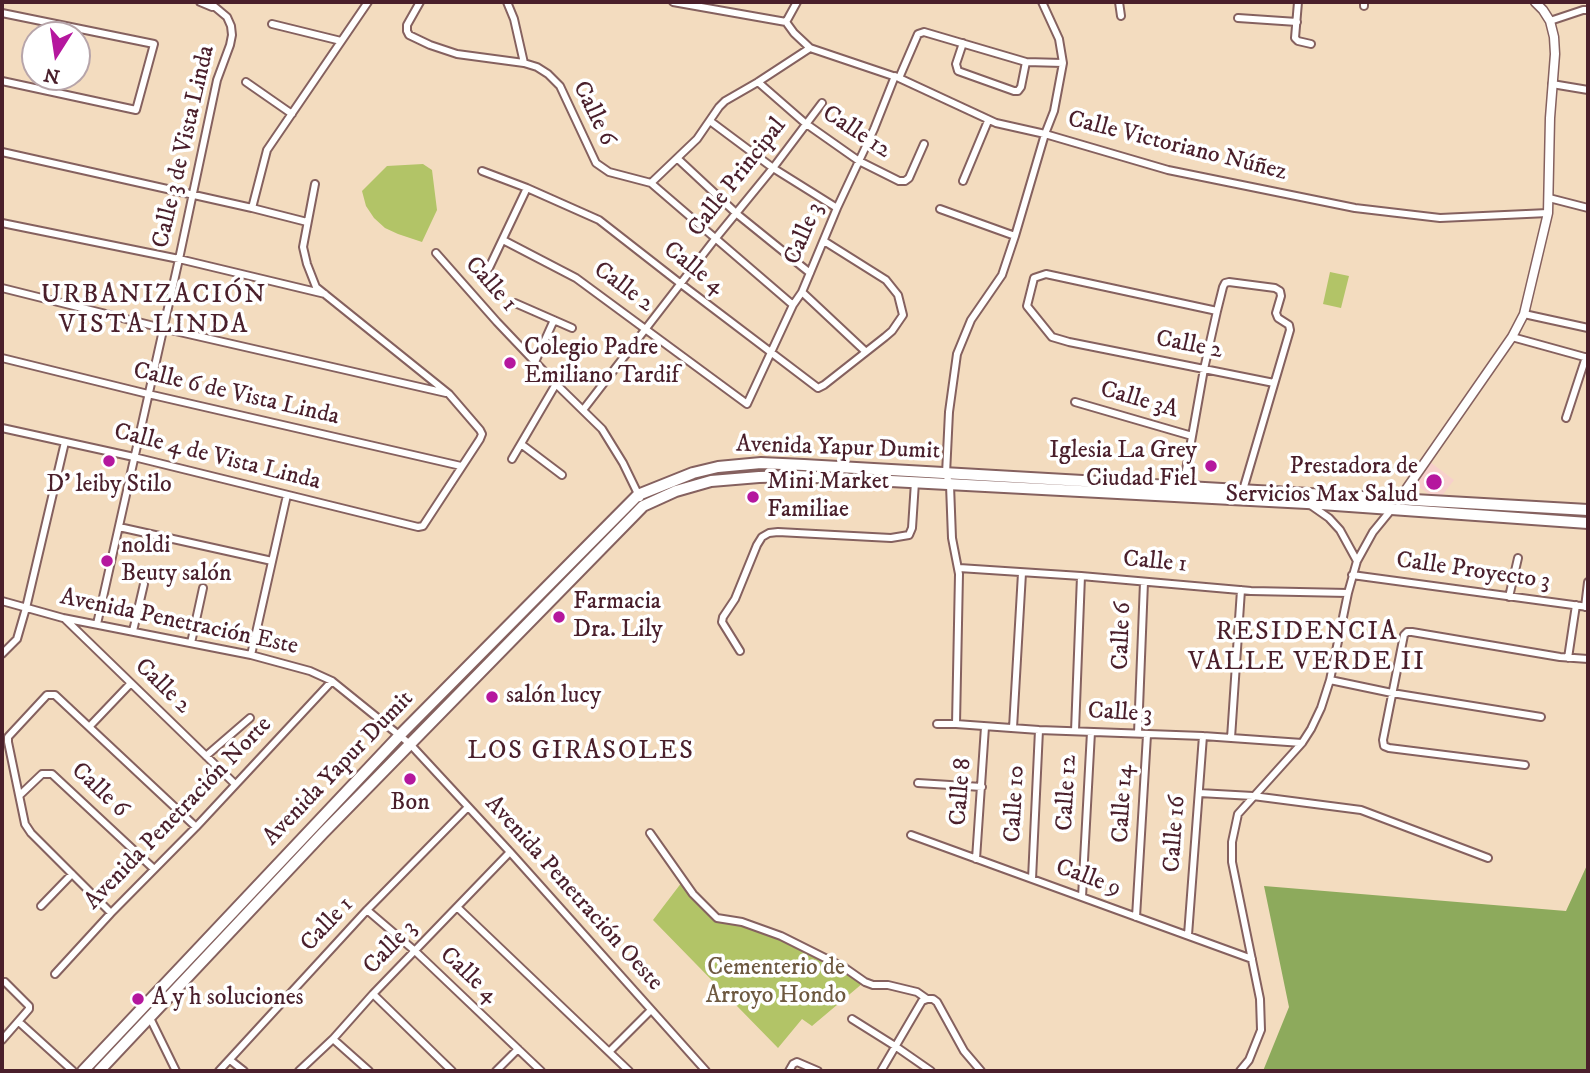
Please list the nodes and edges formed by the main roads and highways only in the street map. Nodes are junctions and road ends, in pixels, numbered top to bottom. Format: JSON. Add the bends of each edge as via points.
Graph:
{"nodes":[{"id":1,"x":948,"y":479,"type":"junction"},
{"id":2,"x":641,"y":500,"type":"junction"},
{"id":3,"x":1588,"y":510,"type":"edge"},
{"id":4,"x":1588,"y":523,"type":"edge"},
{"id":5,"x":83,"y":1071,"type":"edge"},
{"id":6,"x":99,"y":1071,"type":"edge"}],
"edges":[{"from":1,"to":2,"type":"main road","name":"Avenida Yapur Dumit","via":[[759,477],[711,481]]},
{"from":1,"to":2,"type":"main road","name":"Avenida Yapur Dumit","via":[[761,463],[693,473]]},
{"from":1,"to":3,"type":"main road","name":"Avenida Yapur Dumit"},
{"from":1,"to":4,"type":"main road","name":"Avenida Yapur Dumit"},
{"from":2,"to":5,"type":"main road","name":"Avenida Yapur Dumit","via":[[400,735]]},
{"from":2,"to":6,"type":"main road","name":"Avenida Yapur Dumit"}]}
